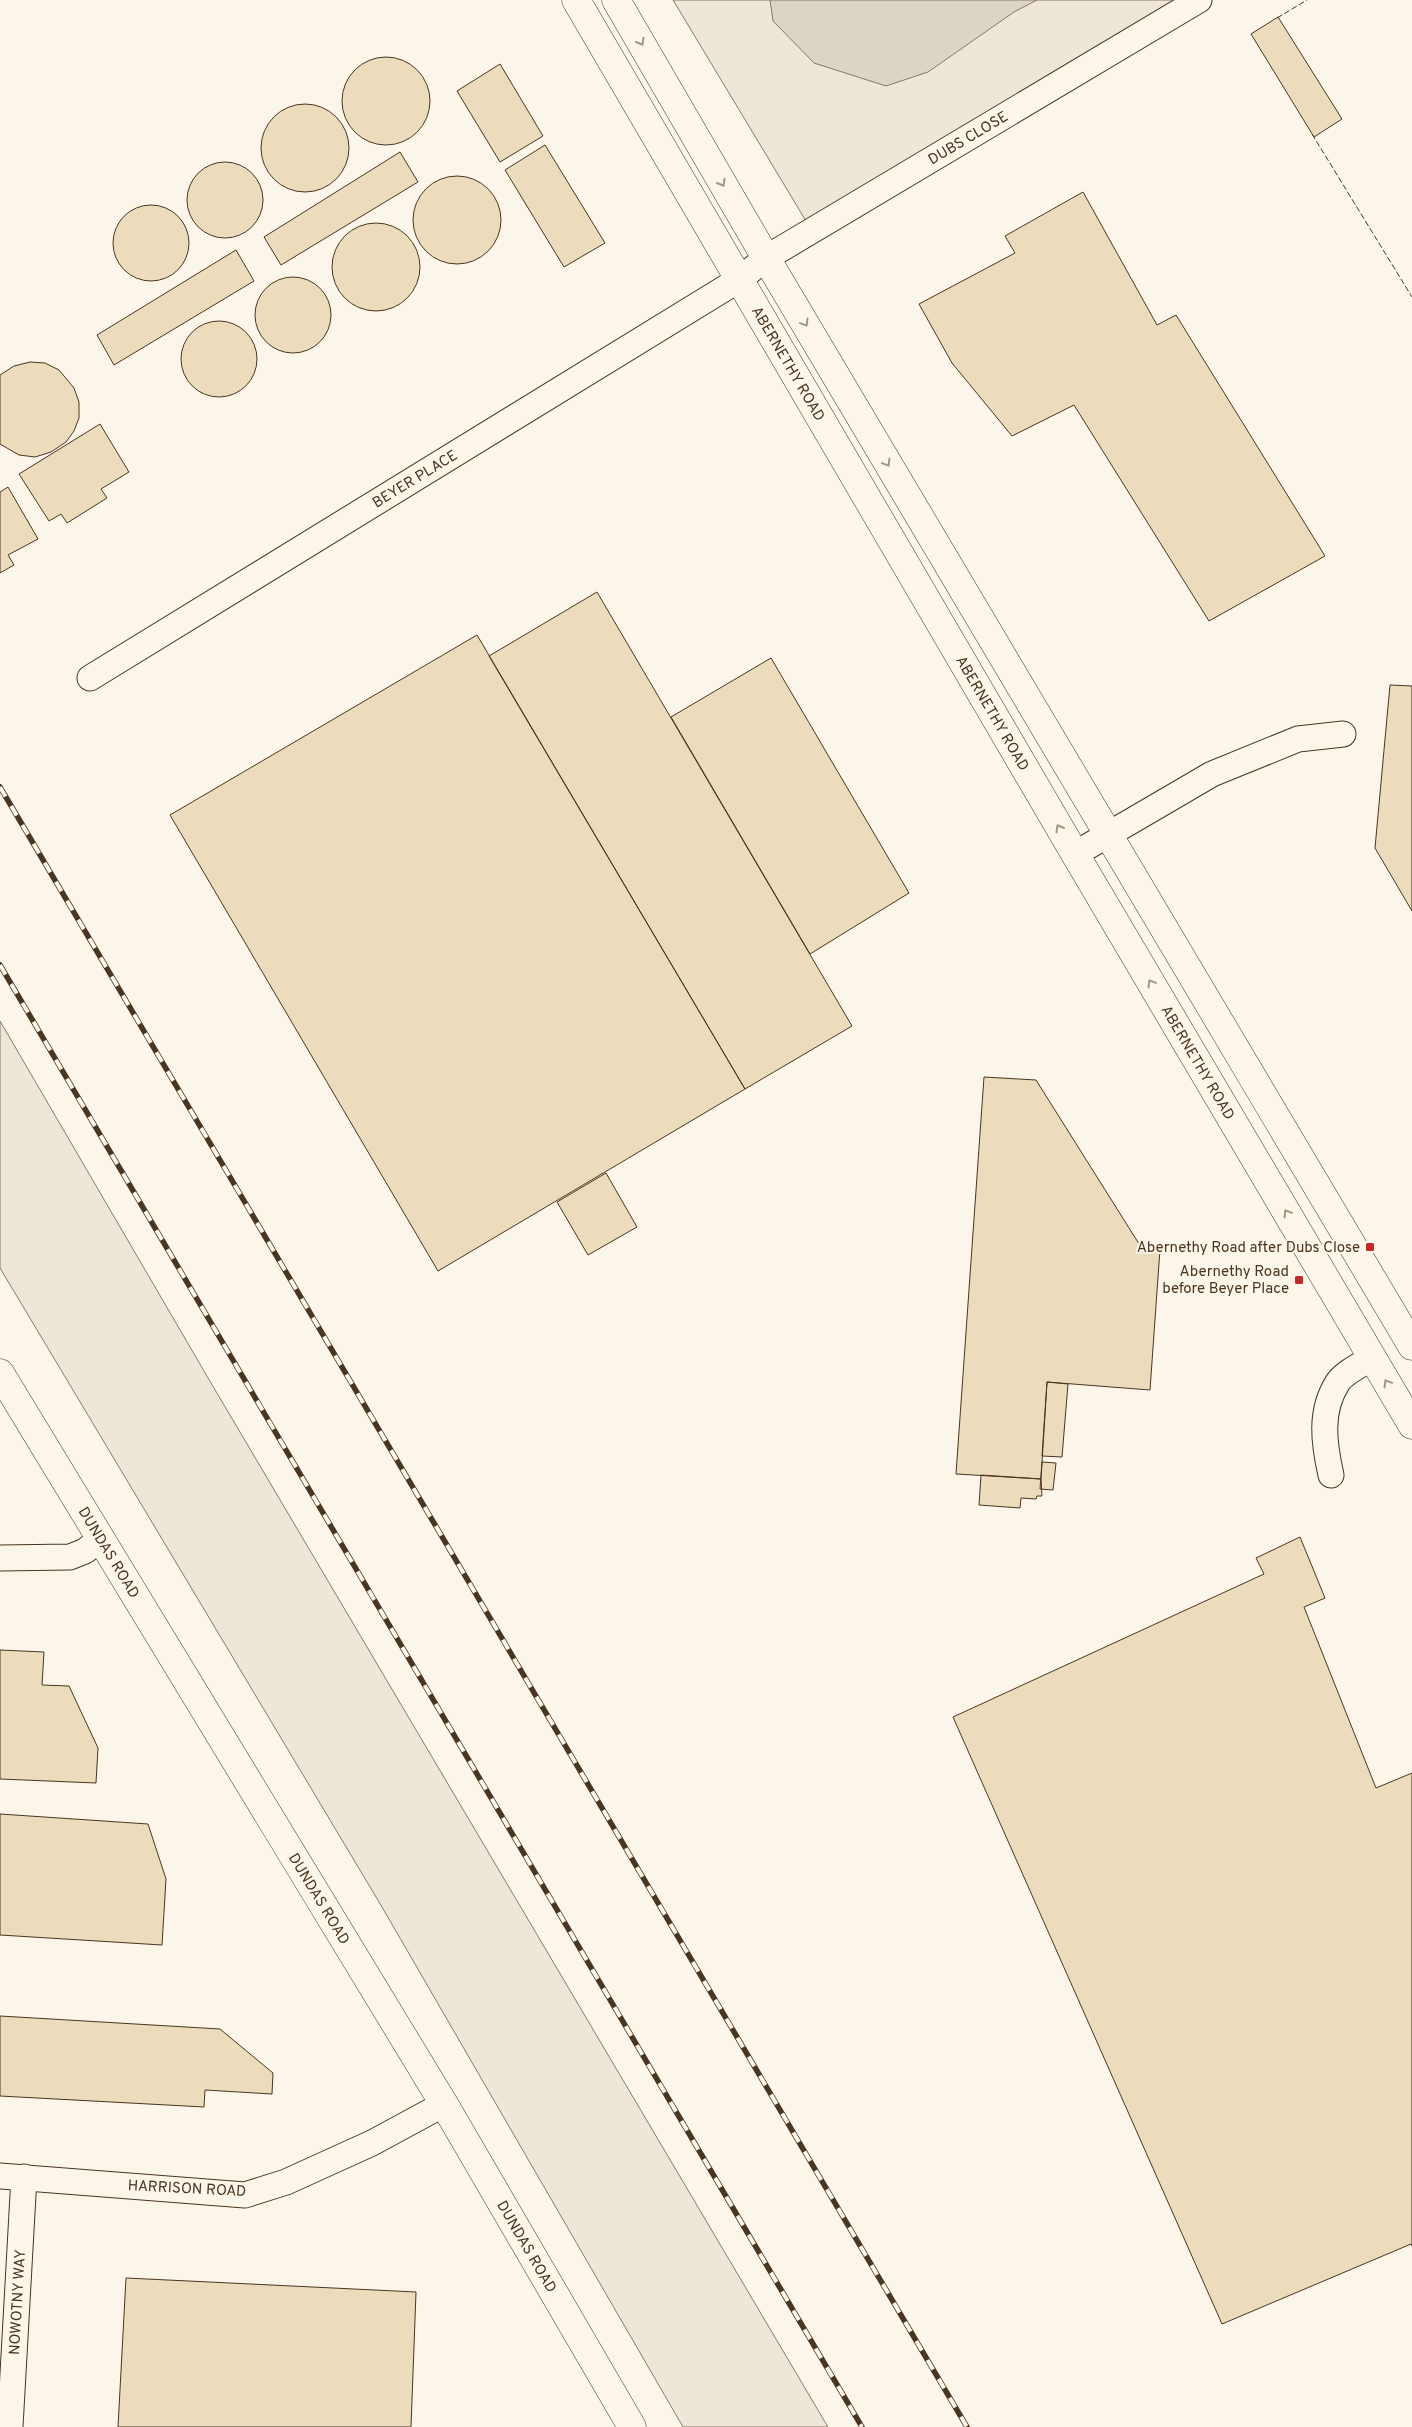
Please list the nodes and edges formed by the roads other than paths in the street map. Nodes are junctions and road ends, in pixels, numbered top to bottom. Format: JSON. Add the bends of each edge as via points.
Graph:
{"nodes":[{"id":1,"x":576,"y":0,"type":"edge"},
{"id":2,"x":616,"y":0,"type":"edge"},
{"id":3,"x":1199,"y":0,"type":"edge"},
{"id":4,"x":766,"y":258,"type":"junction"},
{"id":5,"x":740,"y":280,"type":"junction"},
{"id":6,"x":90,"y":678,"type":"dead end"},
{"id":7,"x":1343,"y":734,"type":"dead end"},
{"id":8,"x":1108,"y":835,"type":"junction"},
{"id":9,"x":1075,"y":854,"type":"junction"},
{"id":10,"x":1412,"y":1346,"type":"edge"},
{"id":11,"x":1372,"y":1358,"type":"junction"},
{"id":12,"x":0,"y":1373,"type":"edge"},
{"id":13,"x":1410,"y":1419,"type":"edge"},
{"id":14,"x":1331,"y":1475,"type":"dead end"},
{"id":15,"x":100,"y":1540,"type":"junction"},
{"id":16,"x":0,"y":1558,"type":"edge"},
{"id":17,"x":444,"y":2104,"type":"junction"},
{"id":18,"x":12,"y":2176,"type":"edge"},
{"id":19,"x":10,"y":2427,"type":"edge"},
{"id":20,"x":632,"y":2427,"type":"edge"}],
"edges":[{"from":1,"to":5,"type":"main road","name":"ABERNETHY ROAD"},
{"from":2,"to":4,"type":"main road","one_way":true},
{"from":3,"to":4,"type":"street","name":"DUBS CLOSE"},
{"from":4,"to":5,"type":"street","name":"DUBS CLOSE"},
{"from":4,"to":8,"type":"main road","one_way":true},
{"from":5,"to":6,"type":"street","name":"BEYER PLACE"},
{"from":9,"to":5,"type":"main road","name":"ABERNETHY ROAD","one_way":true},
{"from":7,"to":8,"type":"street","via":[[1298,738],[1212,774]]},
{"from":8,"to":9,"type":"street"},
{"from":8,"to":10,"type":"main road"},
{"from":11,"to":9,"type":"main road","name":"ABERNETHY ROAD","one_way":true},
{"from":13,"to":11,"type":"main road","name":"ABERNETHY ROAD","one_way":true},
{"from":11,"to":14,"type":"street","via":[[1338,1381],[1325,1411],[1324,1445]]},
{"from":12,"to":15,"type":"main road","name":"DUNDAS ROAD"},
{"from":15,"to":16,"type":"street","via":[[70,1557]]},
{"from":15,"to":17,"type":"main road","name":"DUNDAS ROAD"},
{"from":17,"to":18,"type":"street","name":"HARRISON ROAD","via":[[372,2143],[286,2182],[245,2195]]},
{"from":17,"to":20,"type":"main road","name":"DUNDAS ROAD"},
{"from":18,"to":19,"type":"street","name":"NOWOTNY WAY"}]}
